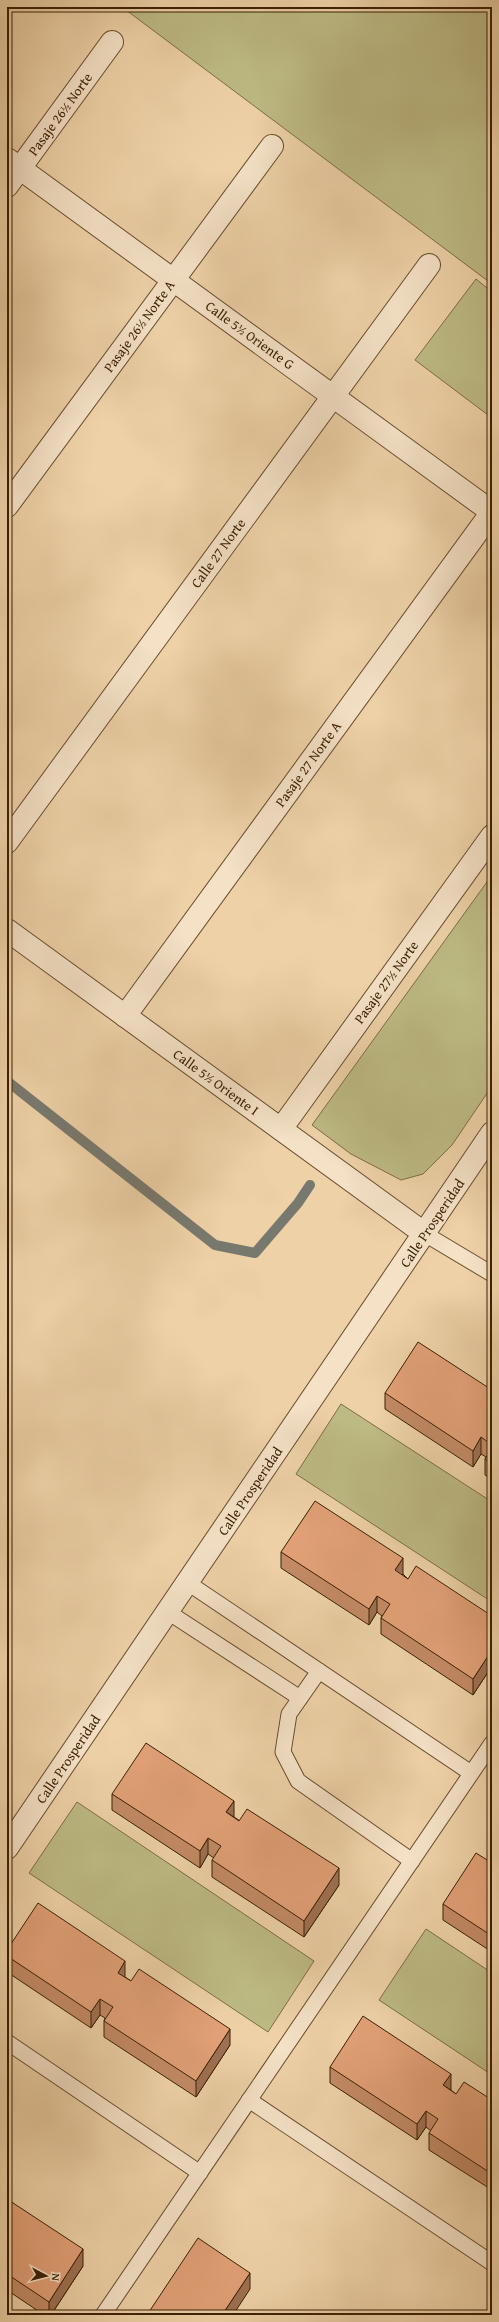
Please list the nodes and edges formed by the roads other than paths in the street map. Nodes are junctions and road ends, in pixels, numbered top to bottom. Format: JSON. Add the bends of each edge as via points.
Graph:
{"nodes":[{"id":1,"x":112,"y":42,"type":"dead end"},
{"id":2,"x":272,"y":146,"type":"dead end"},
{"id":3,"x":13,"y":164,"type":"edge"},
{"id":4,"x":7,"y":186,"type":"edge"},
{"id":5,"x":429,"y":265,"type":"dead end"},
{"id":6,"x":173,"y":280,"type":"junction"},
{"id":7,"x":333,"y":396,"type":"junction"},
{"id":8,"x":7,"y":506,"type":"edge"},
{"id":9,"x":492,"y":512,"type":"edge"},
{"id":10,"x":492,"y":836,"type":"edge"},
{"id":11,"x":7,"y":842,"type":"edge"},
{"id":12,"x":7,"y":930,"type":"edge"},
{"id":13,"x":125,"y":1016,"type":"junction"},
{"id":14,"x":281,"y":1129,"type":"junction"},
{"id":15,"x":492,"y":1133,"type":"edge"},
{"id":16,"x":425,"y":1234,"type":"junction"},
{"id":17,"x":492,"y":1274,"type":"edge"},
{"id":18,"x":188,"y":1583,"type":"junction"},
{"id":19,"x":168,"y":1612,"type":"junction"},
{"id":20,"x":319,"y":1671,"type":"junction"},
{"id":21,"x":300,"y":1698,"type":"junction"},
{"id":22,"x":492,"y":1743,"type":"edge"},
{"id":23,"x":471,"y":1773,"type":"junction"},
{"id":24,"x":7,"y":1848,"type":"edge"},
{"id":25,"x":412,"y":1861,"type":"junction"},
{"id":26,"x":7,"y":2042,"type":"edge"},
{"id":27,"x":249,"y":2100,"type":"junction"},
{"id":28,"x":200,"y":2173,"type":"junction"},
{"id":29,"x":492,"y":2263,"type":"edge"},
{"id":30,"x":103,"y":2315,"type":"edge"}],
"edges":[{"from":1,"to":3,"type":"street","name":"Pasaje 26½ Norte"},
{"from":2,"to":6,"type":"street","name":"Pasaje 26½ Norte A"},
{"from":3,"to":4,"type":"street","name":"Pasaje 26½ Norte"},
{"from":3,"to":6,"type":"street","name":"Calle 5½ Oriente G"},
{"from":5,"to":7,"type":"street","name":"Calle 27 Norte"},
{"from":6,"to":7,"type":"street","name":"Calle 5½ Oriente G"},
{"from":6,"to":8,"type":"street","name":"Pasaje 26½ Norte A"},
{"from":7,"to":9,"type":"street","name":"Calle 5½ Oriente G"},
{"from":7,"to":11,"type":"street","name":"Calle 27 Norte"},
{"from":9,"to":13,"type":"street","name":"Pasaje 27 Norte A"},
{"from":10,"to":14,"type":"street","name":"Pasaje 27½ Norte"},
{"from":12,"to":13,"type":"street","name":"Calle 5½ Oriente I"},
{"from":13,"to":14,"type":"street","name":"Calle 5½ Oriente I"},
{"from":14,"to":16,"type":"street","name":"Calle 5½ Oriente I"},
{"from":15,"to":16,"type":"street","name":"Calle Prosperidad"},
{"from":16,"to":17,"type":"lane"},
{"from":16,"to":18,"type":"street","name":"Calle Prosperidad"},
{"from":18,"to":19,"type":"street","name":"Calle Prosperidad"},
{"from":18,"to":20,"type":"lane"},
{"from":19,"to":21,"type":"lane"},
{"from":19,"to":24,"type":"street","name":"Calle Prosperidad"},
{"from":20,"to":21,"type":"lane"},
{"from":20,"to":23,"type":"lane"},
{"from":21,"to":25,"type":"lane","via":[[289,1714],[283,1752],[298,1781]]},
{"from":22,"to":23,"type":"lane"},
{"from":23,"to":25,"type":"lane"},
{"from":25,"to":27,"type":"lane"},
{"from":26,"to":28,"type":"lane"},
{"from":27,"to":28,"type":"lane"},
{"from":27,"to":29,"type":"lane"},
{"from":28,"to":30,"type":"lane"}]}
